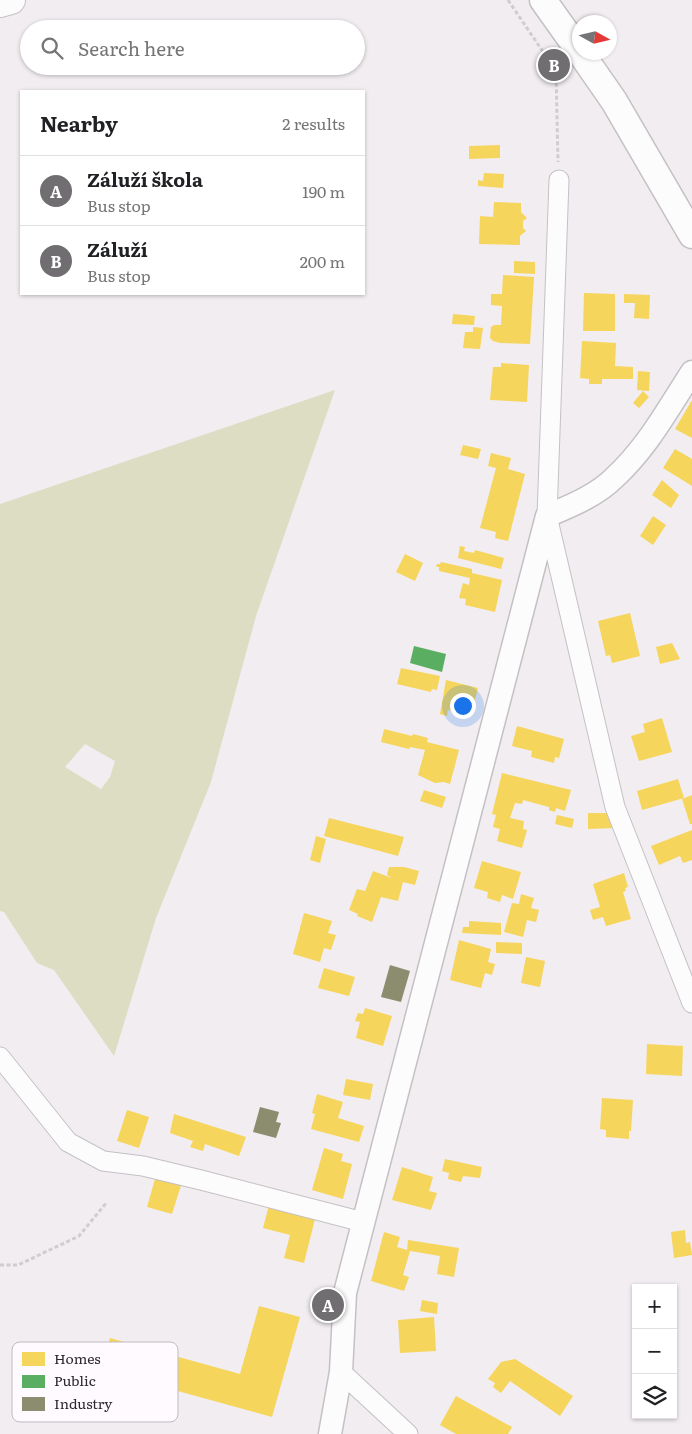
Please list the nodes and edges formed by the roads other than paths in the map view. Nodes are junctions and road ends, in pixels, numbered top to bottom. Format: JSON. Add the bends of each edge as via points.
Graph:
{"nodes":[{"id":1,"x":11,"y":0,"type":"edge"},
{"id":2,"x":543,"y":0,"type":"edge"},
{"id":3,"x":0,"y":3,"type":"edge"},
{"id":4,"x":572,"y":41,"type":"edge"},
{"id":5,"x":586,"y":60,"type":"edge"},
{"id":6,"x":559,"y":180,"type":"road end"},
{"id":7,"x":692,"y":235,"type":"edge"},
{"id":8,"x":692,"y":372,"type":"edge"},
{"id":9,"x":547,"y":516,"type":"junction"},
{"id":10,"x":692,"y":1003,"type":"edge"},
{"id":11,"x":0,"y":1057,"type":"edge"},
{"id":12,"x":363,"y":1222,"type":"junction"},
{"id":13,"x":341,"y":1372,"type":"junction"},
{"id":14,"x":330,"y":1434,"type":"edge"},
{"id":15,"x":408,"y":1434,"type":"edge"}],
"edges":[{"from":1,"to":3,"type":"highway"},
{"from":2,"to":4,"type":"main road"},
{"from":5,"to":7,"type":"main road","via":[[614,101]]},
{"from":6,"to":9,"type":"street"},
{"from":8,"to":9,"type":"street","via":[[642,450],[613,480],[583,500]]},
{"from":9,"to":10,"type":"street","via":[[615,807]]},
{"from":9,"to":12,"type":"street"},
{"from":11,"to":12,"type":"street","via":[[68,1142],[103,1161],[143,1166]]},
{"from":12,"to":13,"type":"street","via":[[345,1293]]},
{"from":13,"to":14,"type":"street"},
{"from":13,"to":15,"type":"street"}]}
